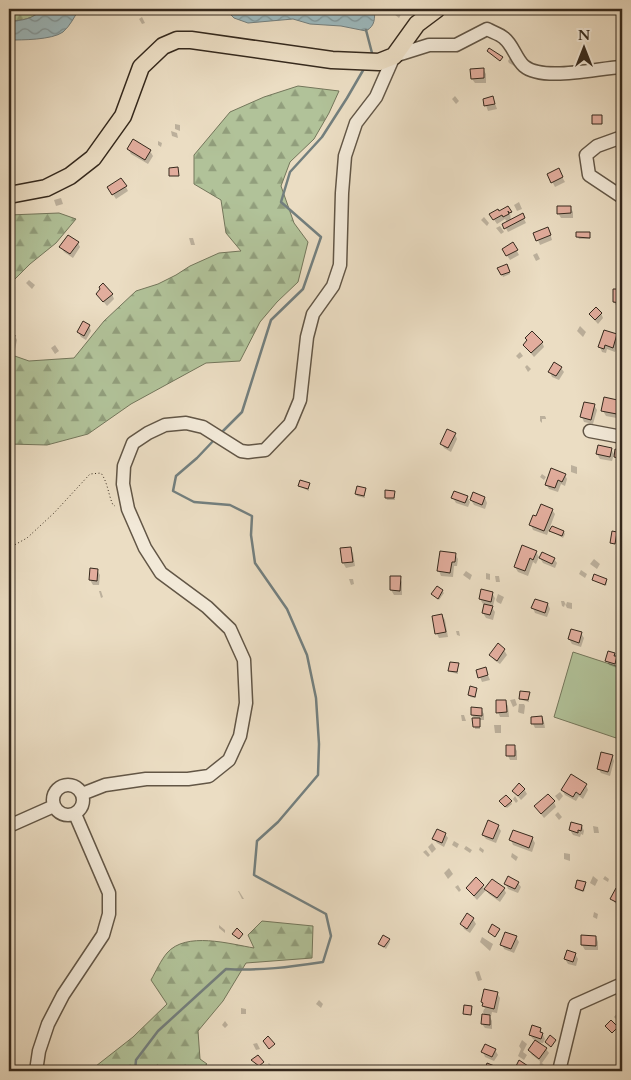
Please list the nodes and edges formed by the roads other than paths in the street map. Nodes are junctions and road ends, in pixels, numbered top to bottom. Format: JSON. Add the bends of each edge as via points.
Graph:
{"nodes":[{"id":1,"x":437,"y":9,"type":"edge"},
{"id":2,"x":386,"y":59,"type":"junction"},
{"id":3,"x":622,"y":67,"type":"edge"},
{"id":4,"x":622,"y":138,"type":"edge"},
{"id":5,"x":9,"y":195,"type":"edge"},
{"id":6,"x":622,"y":197,"type":"edge"},
{"id":7,"x":590,"y":431,"type":"dead end"},
{"id":8,"x":622,"y":436,"type":"edge"},
{"id":9,"x":82,"y":794,"type":"junction"},
{"id":10,"x":54,"y":806,"type":"junction"},
{"id":11,"x":75,"y":814,"type":"junction"},
{"id":12,"x":9,"y":826,"type":"edge"},
{"id":13,"x":622,"y":984,"type":"edge"},
{"id":14,"x":36,"y":1071,"type":"edge"},
{"id":15,"x":559,"y":1071,"type":"edge"}],
"edges":[{"from":1,"to":2,"type":"main road","via":[[417,24]]},
{"from":2,"to":3,"type":"street","via":[[429,45],[456,45],[487,29],[504,38],[524,66],[534,72],[569,74]]},
{"from":2,"to":5,"type":"main road","via":[[332,60],[177,40],[163,46],[141,67],[123,116],[93,158],[70,176],[46,188]]},
{"from":2,"to":9,"type":"street","via":[[376,97],[356,122],[346,156],[340,264],[333,286],[313,314],[300,400],[290,424],[265,450],[248,452],[203,427],[186,423],[165,425],[133,443],[124,466],[123,484],[128,509],[144,548],[161,573],[230,628],[244,660],[246,703],[240,736],[229,760],[210,776],[146,779],[105,785]]},
{"from":4,"to":6,"type":"street","via":[[597,146],[586,155],[588,175]]},
{"from":7,"to":8,"type":"street"},
{"from":9,"to":10,"type":"street","via":[[71,785],[61,787],[54,794]]},
{"from":9,"to":11,"type":"street","via":[[83,804]]},
{"from":10,"to":11,"type":"street","via":[[63,815]]},
{"from":10,"to":12,"type":"street"},
{"from":11,"to":14,"type":"street","via":[[109,893],[109,914],[103,935],[48,1024]]},
{"from":13,"to":15,"type":"street","via":[[575,1005]]}]}
